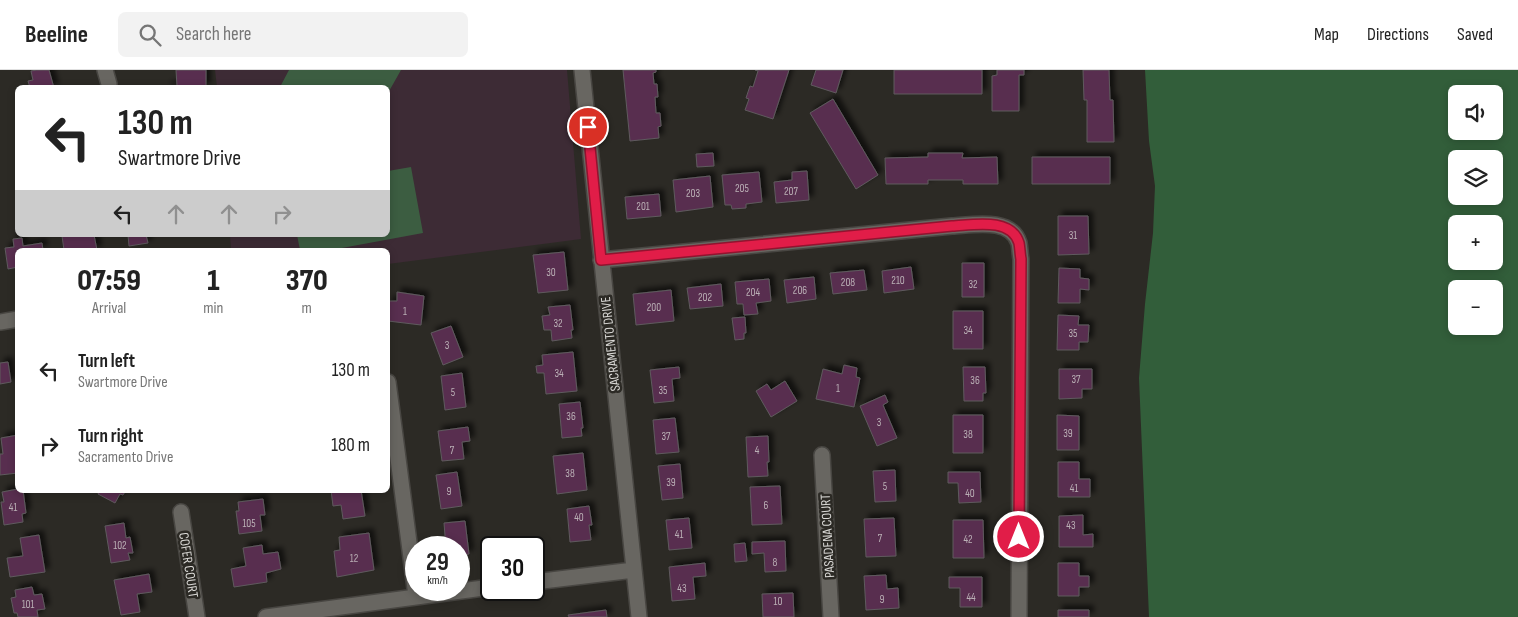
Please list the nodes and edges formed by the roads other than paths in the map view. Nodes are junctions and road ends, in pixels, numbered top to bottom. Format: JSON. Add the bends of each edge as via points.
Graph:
{"nodes":[{"id":1,"x":582,"y":70,"type":"edge"},
{"id":2,"x":601,"y":260,"type":"junction"},
{"id":3,"x":15,"y":320,"type":"edge"},
{"id":4,"x":0,"y":322,"type":"edge"},
{"id":5,"x":390,"y":397,"type":"edge"},
{"id":6,"x":822,"y":455,"type":"dead end"},
{"id":7,"x":181,"y":512,"type":"dead end"},
{"id":8,"x":408,"y":536,"type":"edge"},
{"id":9,"x":634,"y":570,"type":"junction"},
{"id":10,"x":545,"y":581,"type":"edge"},
{"id":11,"x":405,"y":598,"type":"edge"},
{"id":12,"x":197,"y":617,"type":"edge"},
{"id":13,"x":266,"y":617,"type":"edge"},
{"id":14,"x":639,"y":617,"type":"edge"},
{"id":15,"x":831,"y":617,"type":"edge"},
{"id":16,"x":1019,"y":617,"type":"edge"}],
"edges":[{"from":1,"to":2,"type":"street","name":"SACRAMENTO DRIVE"},
{"from":2,"to":9,"type":"street","name":"SACRAMENTO DRIVE"},
{"from":2,"to":16,"type":"street","via":[[952,226],[1001,226],[1015,234],[1021,259]]},
{"from":3,"to":4,"type":"street"},
{"from":5,"to":8,"type":"street"},
{"from":6,"to":15,"type":"street","name":"PASADENA COURT"},
{"from":7,"to":12,"type":"street","name":"COFER COURT"},
{"from":9,"to":10,"type":"street"},
{"from":9,"to":14,"type":"street","name":"SACRAMENTO DRIVE"},
{"from":11,"to":13,"type":"street"}]}
